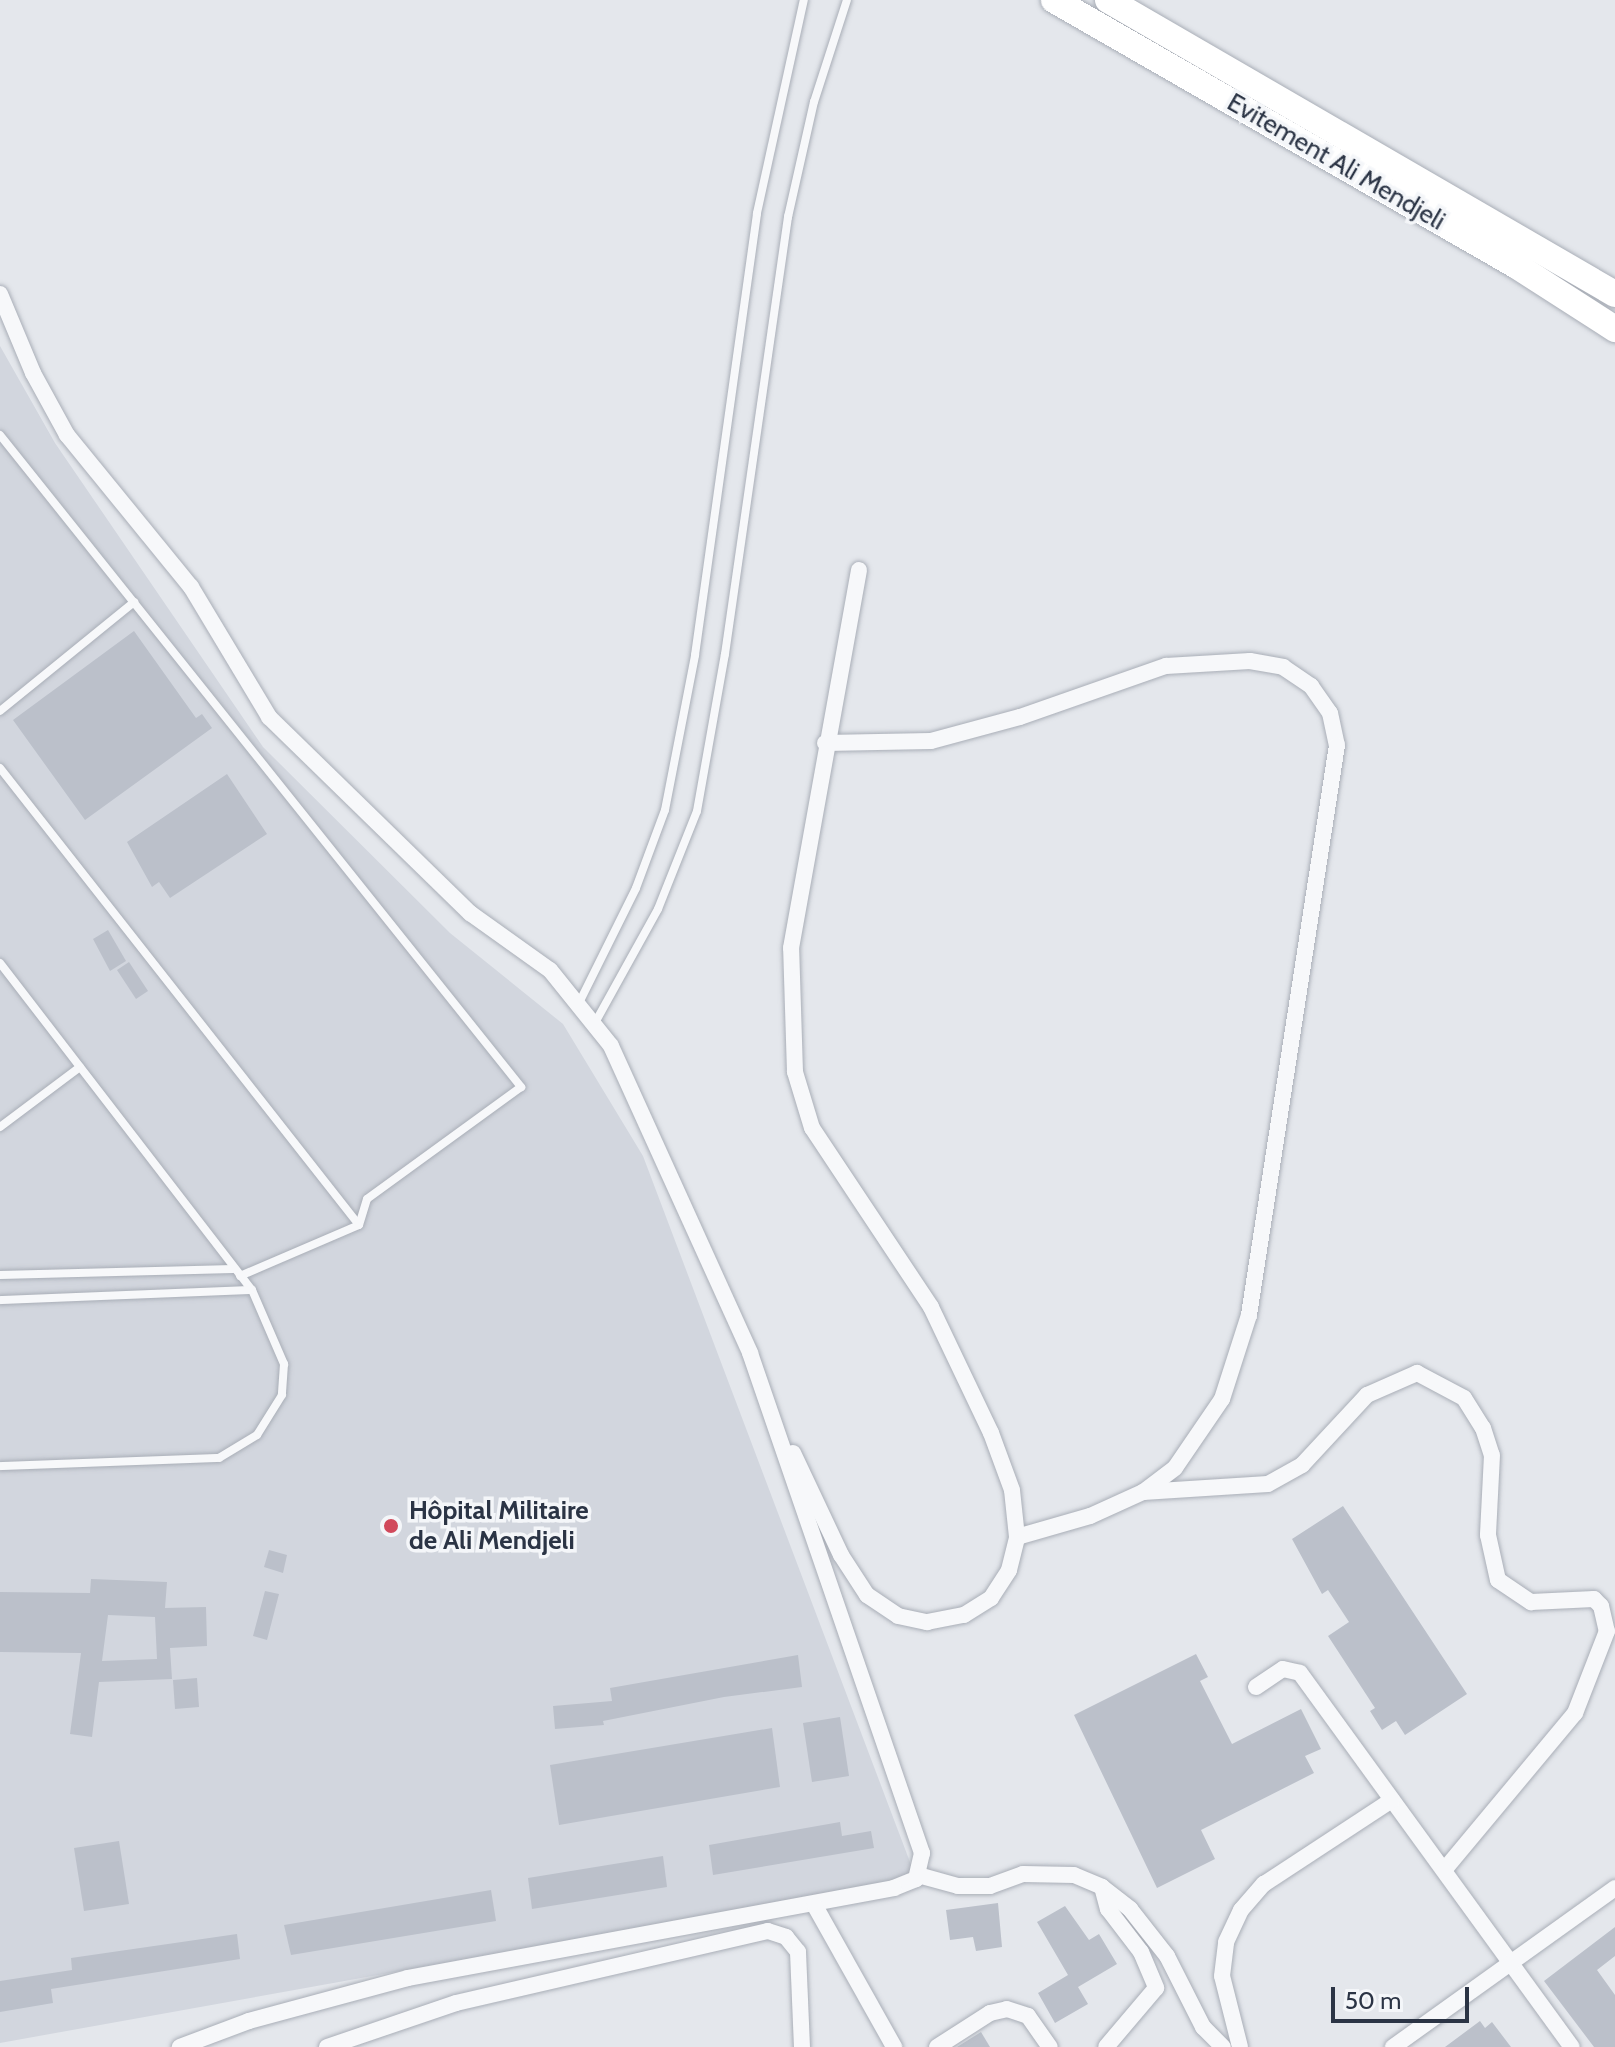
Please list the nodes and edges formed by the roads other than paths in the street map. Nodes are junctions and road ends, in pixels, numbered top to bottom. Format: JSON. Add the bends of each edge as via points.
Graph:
{"nodes":[{"id":1,"x":804,"y":0,"type":"edge"},
{"id":2,"x":847,"y":0,"type":"edge"},
{"id":3,"x":1054,"y":0,"type":"edge"},
{"id":4,"x":1108,"y":0,"type":"edge"},
{"id":5,"x":0,"y":294,"type":"edge"},
{"id":6,"x":1615,"y":294,"type":"edge"},
{"id":7,"x":1615,"y":329,"type":"edge"},
{"id":8,"x":0,"y":435,"type":"edge"},
{"id":9,"x":859,"y":570,"type":"dead end"},
{"id":10,"x":134,"y":602,"type":"junction"},
{"id":11,"x":0,"y":711,"type":"edge"},
{"id":12,"x":825,"y":743,"type":"junction"},
{"id":13,"x":0,"y":768,"type":"edge"},
{"id":14,"x":0,"y":963,"type":"edge"},
{"id":15,"x":579,"y":1003,"type":"junction"},
{"id":16,"x":596,"y":1021,"type":"junction"},
{"id":17,"x":80,"y":1067,"type":"junction"},
{"id":18,"x":0,"y":1127,"type":"edge"},
{"id":19,"x":359,"y":1225,"type":"junction"},
{"id":20,"x":236,"y":1273,"type":"junction"},
{"id":21,"x":0,"y":1275,"type":"edge"},
{"id":22,"x":252,"y":1290,"type":"junction"},
{"id":23,"x":0,"y":1300,"type":"edge"},
{"id":24,"x":774,"y":1416,"type":"junction"},
{"id":25,"x":0,"y":1466,"type":"edge"},
{"id":26,"x":1143,"y":1492,"type":"junction"},
{"id":27,"x":1017,"y":1537,"type":"junction"},
{"id":28,"x":1256,"y":1687,"type":"dead end"},
{"id":29,"x":1392,"y":1800,"type":"junction"},
{"id":30,"x":1444,"y":1870,"type":"junction"},
{"id":31,"x":918,"y":1875,"type":"junction"},
{"id":32,"x":1102,"y":1887,"type":"junction"},
{"id":33,"x":1615,"y":1888,"type":"edge"},
{"id":34,"x":815,"y":1906,"type":"junction"},
{"id":35,"x":1512,"y":1963,"type":"junction"},
{"id":36,"x":180,"y":2047,"type":"edge"},
{"id":37,"x":327,"y":2047,"type":"edge"},
{"id":38,"x":802,"y":2047,"type":"edge"},
{"id":39,"x":894,"y":2047,"type":"edge"},
{"id":40,"x":937,"y":2047,"type":"edge"},
{"id":41,"x":1050,"y":2047,"type":"edge"},
{"id":42,"x":1106,"y":2047,"type":"edge"},
{"id":43,"x":1223,"y":2047,"type":"edge"},
{"id":44,"x":1240,"y":2047,"type":"edge"},
{"id":45,"x":1393,"y":2047,"type":"edge"},
{"id":46,"x":1572,"y":2047,"type":"edge"}],
"edges":[{"from":1,"to":15,"type":"lane","via":[[757,213],[695,655],[665,810],[636,888]]},
{"from":2,"to":16,"type":"lane","via":[[814,102],[788,217],[697,811],[658,909]]},
{"from":3,"to":7,"type":"highway","name":"Evitement Ali Mendjeli","via":[[1517,266]]},
{"from":4,"to":6,"type":"highway","name":"Evitement Ali Mendjeli"},
{"from":5,"to":15,"type":"street","via":[[33,373],[67,435],[191,587],[269,717],[433,879],[470,913],[550,970]]},
{"from":8,"to":10,"type":"lane"},
{"from":9,"to":12,"type":"street"},
{"from":10,"to":11,"type":"lane"},
{"from":10,"to":19,"type":"lane","via":[[521,1087],[367,1199]]},
{"from":12,"to":26,"type":"street","via":[[931,741],[1180,665],[1250,661],[1283,667],[1311,686],[1330,713],[1337,745],[1249,1315],[1222,1399],[1175,1468]]},
{"from":12,"to":27,"type":"street","via":[[791,948],[798,1092],[812,1128],[931,1307],[991,1433],[1012,1490]]},
{"from":13,"to":19,"type":"lane"},
{"from":14,"to":17,"type":"lane"},
{"from":15,"to":16,"type":"street"},
{"from":16,"to":24,"type":"street","via":[[722,1287]]},
{"from":17,"to":18,"type":"lane"},
{"from":17,"to":20,"type":"lane"},
{"from":19,"to":20,"type":"lane"},
{"from":20,"to":21,"type":"lane"},
{"from":20,"to":22,"type":"lane"},
{"from":22,"to":23,"type":"lane"},
{"from":22,"to":25,"type":"lane","via":[[284,1364],[282,1395],[257,1435],[219,1458]]},
{"from":24,"to":27,"type":"street","via":[[841,1555],[867,1595],[898,1616],[927,1622],[964,1615],[991,1598],[1009,1570]]},
{"from":24,"to":31,"type":"street","via":[[820,1562],[921,1842]]},
{"from":26,"to":27,"type":"street","via":[[1090,1516]]},
{"from":26,"to":30,"type":"street","via":[[1268,1484],[1302,1465],[1367,1395],[1417,1373],[1464,1398],[1492,1455],[1488,1535],[1498,1580],[1531,1602],[1594,1599],[1607,1631],[1575,1713]]},
{"from":28,"to":29,"type":"street","via":[[1283,1669],[1300,1673]]},
{"from":29,"to":30,"type":"street"},
{"from":29,"to":44,"type":"street","via":[[1264,1884],[1241,1910],[1226,1942],[1222,1976]]},
{"from":30,"to":35,"type":"street"},
{"from":31,"to":32,"type":"street","via":[[979,1886],[1023,1874],[1074,1875]]},
{"from":31,"to":34,"type":"street","via":[[894,1888]]},
{"from":32,"to":42,"type":"street","via":[[1108,1909],[1141,1952],[1156,1988]]},
{"from":32,"to":43,"type":"street","via":[[1130,1909],[1167,1956],[1203,2027]]},
{"from":33,"to":35,"type":"street"},
{"from":34,"to":36,"type":"street","via":[[700,1921],[408,1978],[249,2021]]},
{"from":34,"to":39,"type":"street"},
{"from":35,"to":45,"type":"street"},
{"from":35,"to":46,"type":"street"},
{"from":37,"to":38,"type":"street","via":[[456,2003],[768,1931],[786,1937],[798,1952]]},
{"from":40,"to":41,"type":"street","via":[[990,2013],[1007,2009],[1028,2016]]}]}
